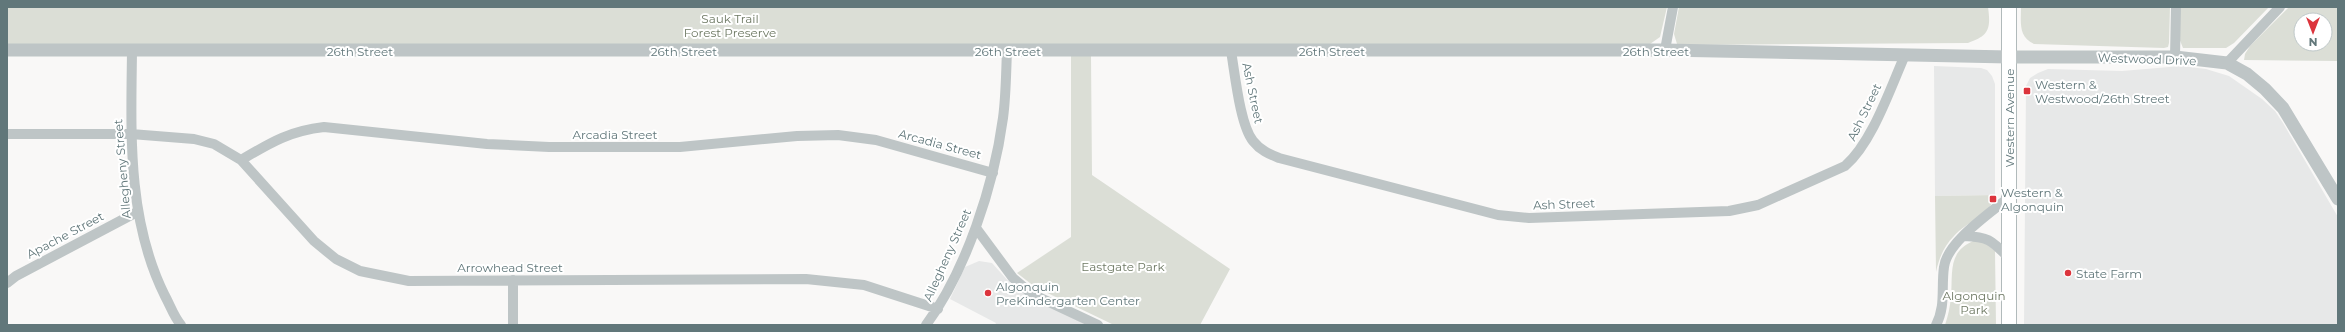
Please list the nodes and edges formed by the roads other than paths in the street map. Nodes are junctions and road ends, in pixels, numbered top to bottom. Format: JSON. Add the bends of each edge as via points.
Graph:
{"nodes":[{"id":1,"x":1673,"y":7,"type":"edge"},
{"id":2,"x":2009,"y":7,"type":"edge"},
{"id":3,"x":2176,"y":7,"type":"edge"},
{"id":4,"x":2280,"y":7,"type":"edge"},
{"id":5,"x":7,"y":50,"type":"edge"},
{"id":6,"x":1665,"y":50,"type":"junction"},
{"id":7,"x":132,"y":51,"type":"junction"},
{"id":8,"x":1007,"y":51,"type":"junction"},
{"id":9,"x":1231,"y":51,"type":"junction"},
{"id":10,"x":1905,"y":55,"type":"junction"},
{"id":11,"x":2009,"y":57,"type":"junction"},
{"id":12,"x":2175,"y":57,"type":"junction"},
{"id":13,"x":2226,"y":63,"type":"junction"},
{"id":14,"x":7,"y":134,"type":"edge"},
{"id":15,"x":131,"y":134,"type":"junction"},
{"id":16,"x":241,"y":160,"type":"junction"},
{"id":17,"x":993,"y":172,"type":"junction"},
{"id":18,"x":2008,"y":198,"type":"junction"},
{"id":19,"x":2338,"y":199,"type":"edge"},
{"id":20,"x":136,"y":212,"type":"junction"},
{"id":21,"x":976,"y":228,"type":"junction"},
{"id":22,"x":1964,"y":236,"type":"junction"},
{"id":23,"x":2009,"y":258,"type":"junction"},
{"id":24,"x":513,"y":280,"type":"junction"},
{"id":25,"x":7,"y":283,"type":"edge"},
{"id":26,"x":938,"y":308,"type":"junction"},
{"id":27,"x":177,"y":324,"type":"edge"},
{"id":28,"x":513,"y":325,"type":"edge"},
{"id":29,"x":926,"y":325,"type":"edge"},
{"id":30,"x":1098,"y":325,"type":"edge"},
{"id":31,"x":1936,"y":325,"type":"edge"},
{"id":32,"x":2009,"y":325,"type":"edge"}],
"edges":[{"from":1,"to":6,"type":"street"},
{"from":2,"to":11,"type":"main road","name":"Western Avenue"},
{"from":3,"to":12,"type":"street"},
{"from":4,"to":13,"type":"street"},
{"from":5,"to":7,"type":"street","name":"26th Street"},
{"from":6,"to":9,"type":"street","name":"26th Street"},
{"from":6,"to":10,"type":"street","name":"26th Street"},
{"from":7,"to":8,"type":"street","name":"26th Street"},
{"from":7,"to":15,"type":"street","name":"Allegheny Street"},
{"from":8,"to":9,"type":"street","name":"26th Street"},
{"from":8,"to":17,"type":"street","name":"Allegheny Street","via":[[1004,117]]},
{"from":9,"to":10,"type":"street","name":"Ash Street","via":[[1246,130],[1253,142],[1264,152],[1487,214],[1528,218],[1729,211],[1758,205],[1845,166],[1855,158],[1865,143]]},
{"from":10,"to":11,"type":"street","name":"26th Street"},
{"from":11,"to":12,"type":"street","name":"Westwood Drive"},
{"from":11,"to":18,"type":"main road","name":"Western Avenue"},
{"from":12,"to":13,"type":"street","name":"Westwood Drive"},
{"from":13,"to":19,"type":"street","name":"Westwood Drive","via":[[2247,74],[2283,108]]},
{"from":14,"to":15,"type":"street","name":"Arrowhead Street"},
{"from":15,"to":16,"type":"street","name":"Arrowhead Street","via":[[194,139],[214,144]]},
{"from":15,"to":20,"type":"street","name":"Allegheny Street"},
{"from":16,"to":17,"type":"street","name":"Arcadia Street","via":[[279,137],[303,129],[324,128],[487,144],[548,147],[680,147],[798,136],[838,135],[876,140]]},
{"from":16,"to":24,"type":"street","name":"Arrowhead Street","via":[[314,241],[336,259],[360,271],[409,281]]},
{"from":17,"to":21,"type":"street","name":"Allegheny Street"},
{"from":18,"to":22,"type":"street"},
{"from":18,"to":23,"type":"main road","name":"Western Avenue"},
{"from":20,"to":25,"type":"street","name":"Apache Street"},
{"from":20,"to":27,"type":"street","name":"Allegheny Street","via":[[153,272]]},
{"from":21,"to":26,"type":"street","name":"Allegheny Street"},
{"from":21,"to":30,"type":"street","via":[[1013,278],[1032,294]]},
{"from":22,"to":23,"type":"street","via":[[1983,237],[1994,243]]},
{"from":22,"to":31,"type":"street","via":[[1952,247],[1944,266],[1944,302]]},
{"from":23,"to":32,"type":"main road","name":"Western Avenue"},
{"from":24,"to":26,"type":"street","name":"Arrowhead Street","via":[[806,279],[864,285]]},
{"from":24,"to":28,"type":"street"},
{"from":26,"to":29,"type":"street","name":"Allegheny Street"}]}
